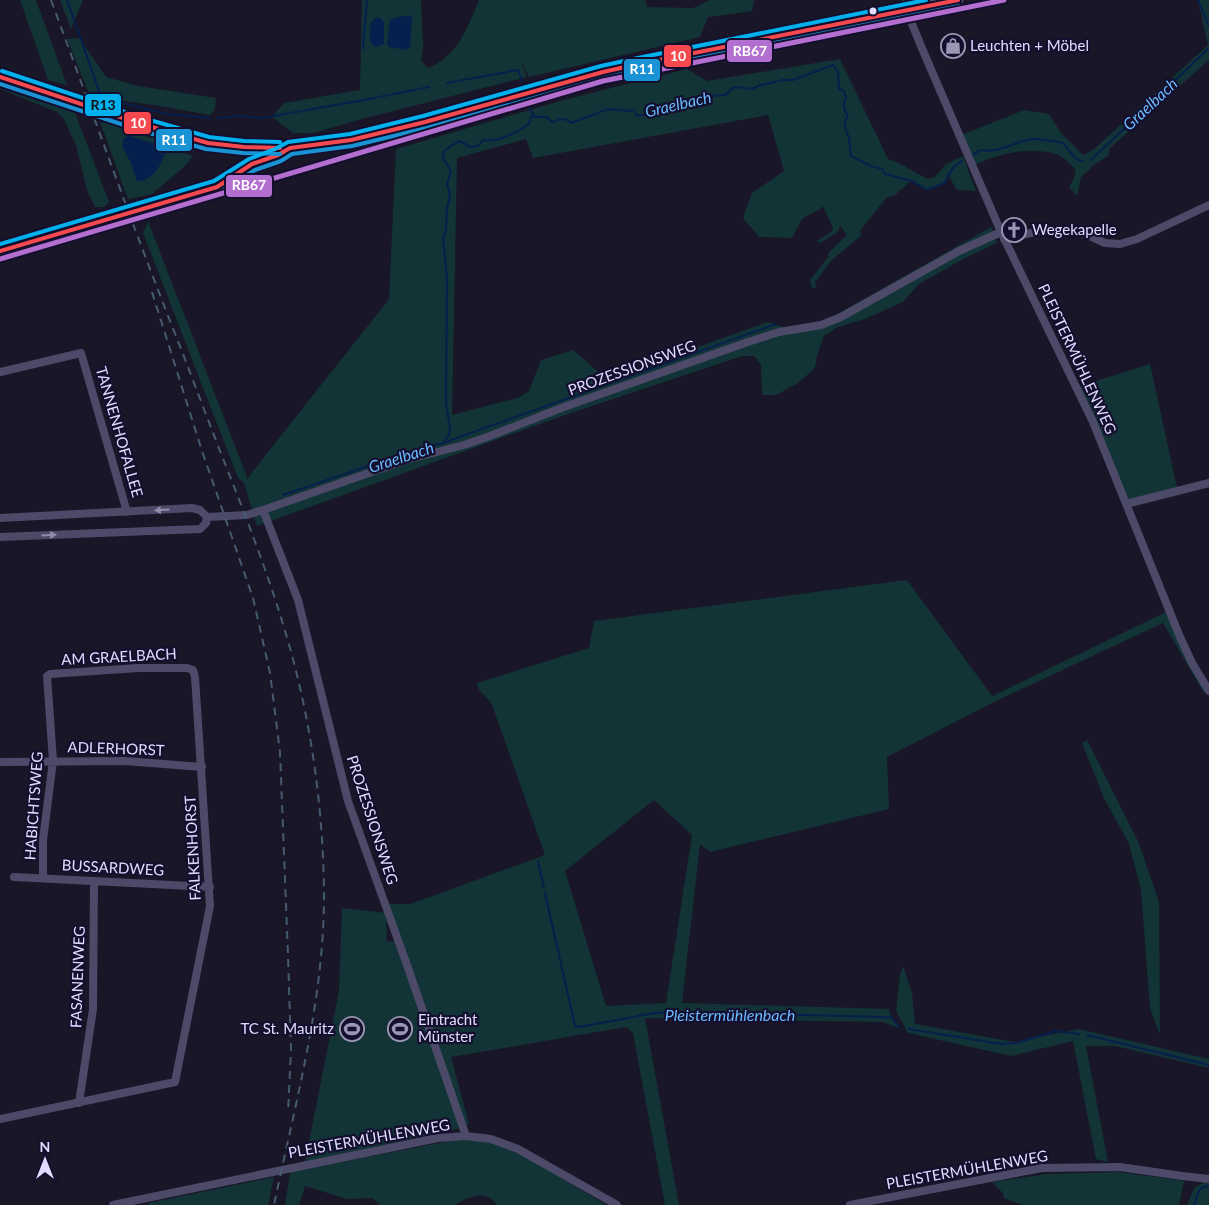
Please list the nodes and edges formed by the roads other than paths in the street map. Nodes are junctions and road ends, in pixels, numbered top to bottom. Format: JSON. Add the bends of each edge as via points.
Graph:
{"nodes":[{"id":1,"x":958,"y":0,"type":"edge"},
{"id":2,"x":907,"y":5,"type":"edge"},
{"id":3,"x":0,"y":77,"type":"edge"},
{"id":4,"x":0,"y":82,"type":"edge"},
{"id":5,"x":18,"y":85,"type":"junction"},
{"id":6,"x":424,"y":122,"type":"joint"},
{"id":7,"x":290,"y":148,"type":"junction"},
{"id":8,"x":217,"y":187,"type":"joint"},
{"id":9,"x":1209,"y":205,"type":"edge"},
{"id":10,"x":1002,"y":236,"type":"junction"},
{"id":11,"x":0,"y":251,"type":"edge"},
{"id":12,"x":0,"y":372,"type":"edge"},
{"id":13,"x":1209,"y":483,"type":"edge"},
{"id":14,"x":1126,"y":504,"type":"junction"},
{"id":15,"x":263,"y":510,"type":"junction"},
{"id":16,"x":128,"y":512,"type":"junction"},
{"id":17,"x":207,"y":517,"type":"junction"},
{"id":18,"x":0,"y":518,"type":"edge"},
{"id":19,"x":0,"y":538,"type":"edge"},
{"id":20,"x":193,"y":670,"type":"joint"},
{"id":21,"x":47,"y":676,"type":"joint"},
{"id":22,"x":1209,"y":691,"type":"edge"},
{"id":23,"x":53,"y":761,"type":"junction"},
{"id":24,"x":0,"y":762,"type":"edge"},
{"id":25,"x":202,"y":767,"type":"junction"},
{"id":26,"x":14,"y":877,"type":"dead end"},
{"id":27,"x":43,"y":878,"type":"junction"},
{"id":28,"x":94,"y":881,"type":"junction"},
{"id":29,"x":210,"y":887,"type":"junction"},
{"id":30,"x":79,"y":1103,"type":"junction"},
{"id":31,"x":0,"y":1119,"type":"edge"},
{"id":32,"x":466,"y":1136,"type":"junction"},
{"id":33,"x":1209,"y":1178,"type":"edge"},
{"id":34,"x":113,"y":1205,"type":"edge"},
{"id":35,"x":617,"y":1205,"type":"edge"},
{"id":36,"x":850,"y":1205,"type":"edge"}],
"edges":[{"from":1,"to":2,"type":"main road"},
{"from":2,"to":6,"type":"main road","via":[[610,70]]},
{"from":2,"to":10,"type":"street","name":"PLEISTERMÜHLENWEG"},
{"from":3,"to":5,"type":"highway"},
{"from":4,"to":5,"type":"highway"},
{"from":5,"to":7,"type":"highway","via":[[213,144]]},
{"from":6,"to":7,"type":"highway","via":[[351,140]]},
{"from":7,"to":8,"type":"highway","via":[[252,164]]},
{"from":8,"to":11,"type":"main road"},
{"from":9,"to":10,"type":"street","name":"PROZESSIONSWEG","via":[[1120,244],[1065,230]]},
{"from":10,"to":14,"type":"street","name":"PLEISTERMÜHLENWEG","via":[[1093,422]]},
{"from":10,"to":15,"type":"street","name":"PROZESSIONSWEG","via":[[959,251],[866,304],[821,325],[756,339],[490,436],[406,460]]},
{"from":12,"to":16,"type":"street","name":"TANNENHOFALLEE","via":[[81,353]]},
{"from":13,"to":14,"type":"street"},
{"from":14,"to":22,"type":"street","name":"PLEISTERMÜHLENWEG","via":[[1180,637]]},
{"from":15,"to":17,"type":"street","name":"PROZESSIONSWEG","via":[[247,515]]},
{"from":15,"to":32,"type":"street","name":"PROZESSIONSWEG","via":[[298,600],[348,801]]},
{"from":17,"to":16,"type":"street","name":"PROZESSIONSWEG","one_way":true,"via":[[192,508]]},
{"from":16,"to":18,"type":"street","name":"PROZESSIONSWEG"},
{"from":19,"to":17,"type":"street","one_way":true,"via":[[200,529]]},
{"from":20,"to":21,"type":"street","name":"AM GRAELBACH","via":[[138,668]]},
{"from":20,"to":25,"type":"street","name":"FALKENHORST"},
{"from":21,"to":23,"type":"street","name":"HABICHTSWEG"},
{"from":23,"to":24,"type":"street","name":"ADLERHORST"},
{"from":23,"to":25,"type":"street","name":"ADLERHORST","via":[[125,761]]},
{"from":23,"to":27,"type":"street","name":"HABICHTSWEG","via":[[43,840]]},
{"from":25,"to":29,"type":"street","name":"FALKENHORST"},
{"from":26,"to":27,"type":"street","name":"BUSSARDWEG"},
{"from":27,"to":28,"type":"street","name":"BUSSARDWEG"},
{"from":28,"to":29,"type":"street","name":"BUSSARDWEG"},
{"from":28,"to":30,"type":"street","name":"FASANENWEG","via":[[93,1009]]},
{"from":29,"to":30,"type":"street","name":"FALKENHORST","via":[[210,906],[175,1082]]},
{"from":30,"to":31,"type":"street"},
{"from":32,"to":34,"type":"street","name":"PLEISTERMÜHLENWEG","via":[[438,1138]]},
{"from":32,"to":35,"type":"street","name":"PLEISTERMÜHLENWEG","via":[[491,1138],[518,1148]]},
{"from":33,"to":36,"type":"street","name":"PLEISTERMÜHLENWEG","via":[[1120,1167],[1042,1168]]}]}
